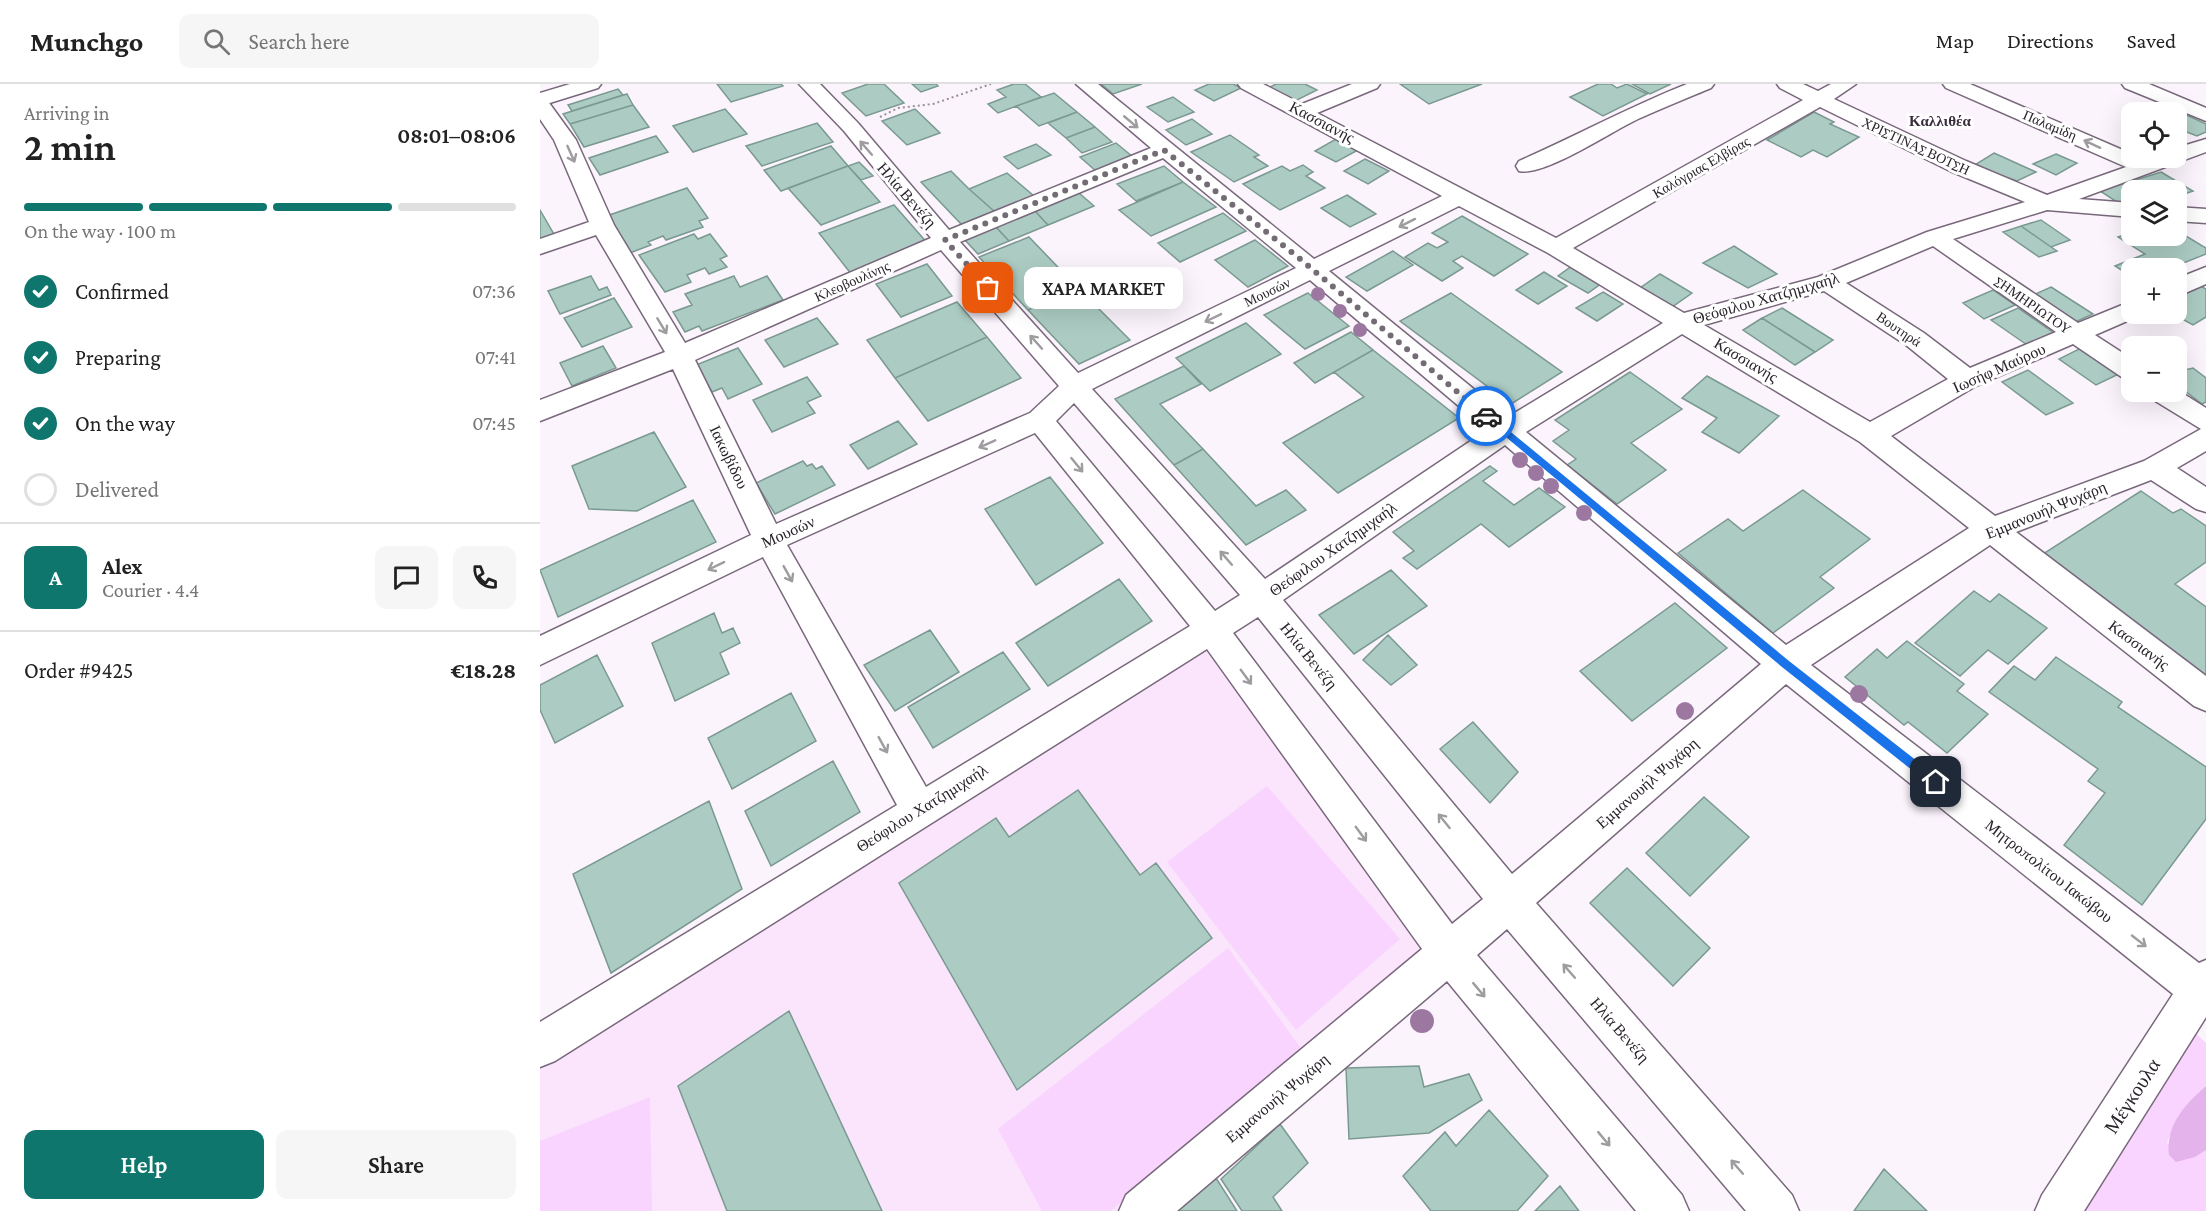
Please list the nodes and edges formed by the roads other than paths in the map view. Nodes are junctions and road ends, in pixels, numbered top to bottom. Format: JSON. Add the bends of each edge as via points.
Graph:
{"nodes":[{"id":1,"x":591,"y":84,"type":"edge"},
{"id":2,"x":809,"y":84,"type":"edge"},
{"id":3,"x":1086,"y":84,"type":"edge"},
{"id":4,"x":1248,"y":84,"type":"edge"},
{"id":5,"x":1370,"y":84,"type":"edge"},
{"id":6,"x":1704,"y":84,"type":"edge"},
{"id":7,"x":1787,"y":84,"type":"edge"},
{"id":8,"x":1846,"y":84,"type":"edge"},
{"id":9,"x":1953,"y":84,"type":"edge"},
{"id":10,"x":2132,"y":84,"type":"edge"},
{"id":11,"x":1818,"y":101,"type":"junction"},
{"id":12,"x":540,"y":102,"type":"edge"},
{"id":13,"x":1303,"y":111,"type":"junction"},
{"id":14,"x":2206,"y":115,"type":"edge"},
{"id":15,"x":2121,"y":145,"type":"edge"},
{"id":16,"x":2206,"y":145,"type":"edge"},
{"id":17,"x":1164,"y":150,"type":"junction"},
{"id":18,"x":2187,"y":152,"type":"edge"},
{"id":19,"x":1527,"y":166,"type":"dead end"},
{"id":20,"x":2145,"y":168,"type":"edge"},
{"id":21,"x":1459,"y":197,"type":"junction"},
{"id":22,"x":2046,"y":203,"type":"junction"},
{"id":23,"x":2121,"y":209,"type":"edge"},
{"id":24,"x":2187,"y":215,"type":"edge"},
{"id":25,"x":2206,"y":216,"type":"edge"},
{"id":26,"x":602,"y":225,"type":"junction"},
{"id":27,"x":1935,"y":237,"type":"junction"},
{"id":28,"x":945,"y":240,"type":"junction"},
{"id":29,"x":540,"y":247,"type":"edge"},
{"id":30,"x":1556,"y":248,"type":"junction"},
{"id":31,"x":1312,"y":270,"type":"junction"},
{"id":32,"x":2206,"y":275,"type":"edge"},
{"id":33,"x":1827,"y":282,"type":"junction"},
{"id":34,"x":2187,"y":284,"type":"edge"},
{"id":35,"x":2121,"y":314,"type":"edge"},
{"id":36,"x":1683,"y":322,"type":"junction"},
{"id":37,"x":2076,"y":335,"type":"junction"},
{"id":38,"x":680,"y":356,"type":"junction"},
{"id":39,"x":2121,"y":365,"type":"edge"},
{"id":40,"x":1967,"y":380,"type":"junction"},
{"id":41,"x":1075,"y":386,"type":"junction"},
{"id":42,"x":2177,"y":402,"type":"edge"},
{"id":43,"x":540,"y":411,"type":"edge"},
{"id":44,"x":1040,"y":420,"type":"junction"},
{"id":45,"x":2206,"y":421,"type":"edge"},
{"id":46,"x":1504,"y":432,"type":"junction"},
{"id":47,"x":1870,"y":435,"type":"junction"},
{"id":48,"x":2206,"y":438,"type":"edge"},
{"id":49,"x":2154,"y":468,"type":"junction"},
{"id":50,"x":2206,"y":501,"type":"edge"},
{"id":51,"x":1989,"y":530,"type":"junction"},
{"id":52,"x":769,"y":540,"type":"junction"},
{"id":53,"x":1262,"y":598,"type":"junction"},
{"id":54,"x":1211,"y":629,"type":"junction"},
{"id":55,"x":540,"y":651,"type":"edge"},
{"id":56,"x":1785,"y":664,"type":"junction"},
{"id":57,"x":2206,"y":696,"type":"edge"},
{"id":58,"x":919,"y":810,"type":"junction"},
{"id":59,"x":1509,"y":901,"type":"junction"},
{"id":60,"x":1449,"y":953,"type":"junction"},
{"id":61,"x":2204,"y":988,"type":"edge"},
{"id":62,"x":540,"y":1046,"type":"edge"},
{"id":63,"x":1142,"y":1211,"type":"edge"},
{"id":64,"x":1666,"y":1211,"type":"edge"},
{"id":65,"x":1776,"y":1211,"type":"edge"},
{"id":66,"x":2058,"y":1211,"type":"edge"}],
"edges":[{"from":1,"to":12,"type":"street"},
{"from":28,"to":2,"type":"street","name":"Ηλία Βενέζη","one_way":true,"via":[[851,127]]},
{"from":3,"to":17,"type":"street","name":"Μητροπολίτου Ιακώβου","one_way":true},
{"from":4,"to":13,"type":"street","name":"Κασσιανής"},
{"from":5,"to":13,"type":"street"},
{"from":6,"to":19,"type":"street","via":[[1629,115]]},
{"from":7,"to":11,"type":"street","name":"ΧΡΙΣΤΙΝΑΣ ΒΟΤΣΗ"},
{"from":8,"to":11,"type":"street","name":"Καλόγριας Ελβίρας"},
{"from":15,"to":9,"type":"street","name":"Παλαμίδη","one_way":true},
{"from":10,"to":14,"type":"street"},
{"from":11,"to":22,"type":"street","name":"ΧΡΙΣΤΙΝΑΣ ΒΟΤΣΗ"},
{"from":11,"to":30,"type":"street","name":"Καλόγριας Ελβίρας"},
{"from":12,"to":26,"type":"street","name":"Ιακωβίδου","one_way":true,"via":[[565,140]]},
{"from":13,"to":21,"type":"street","name":"Κασσιανής"},
{"from":16,"to":18,"type":"street","name":"Θεόφιλου Χατζημιχαήλ"},
{"from":17,"to":28,"type":"street","name":"Κλεοβουλίνης"},
{"from":17,"to":31,"type":"street","name":"Μητροπολίτου Ιακώβου"},
{"from":20,"to":22,"type":"street","name":"Θεόφιλου Χατζημιχαήλ"},
{"from":21,"to":30,"type":"street","name":"Κασσιανής"},
{"from":21,"to":31,"type":"street","name":"Μουσών","one_way":true},
{"from":22,"to":23,"type":"street"},
{"from":22,"to":27,"type":"street","name":"Θεόφιλου Χατζημιχαήλ"},
{"from":24,"to":25,"type":"street"},
{"from":26,"to":29,"type":"street"},
{"from":26,"to":38,"type":"street","name":"Ιακωβίδου","one_way":true},
{"from":27,"to":33,"type":"street","name":"Θεόφιλου Χατζημιχαήλ"},
{"from":27,"to":37,"type":"street","name":"ΣΗΜΗΡΙΩΤΟΥ"},
{"from":28,"to":38,"type":"street","name":"Κλεοβουλίνης"},
{"from":41,"to":28,"type":"street","name":"Ηλία Βενέζη","one_way":true},
{"from":30,"to":36,"type":"street","name":"Κασσιανής"},
{"from":31,"to":41,"type":"street","name":"Μουσών","one_way":true},
{"from":31,"to":46,"type":"street","name":"Μητροπολίτου Ιακώβου"},
{"from":32,"to":34,"type":"street"},
{"from":33,"to":36,"type":"street","name":"Θεόφιλου Χατζημιχαήλ"},
{"from":33,"to":40,"type":"street","name":"Βουτηρά","via":[[1915,339]]},
{"from":35,"to":37,"type":"street","name":"Ιωσήφ Μαύρου"},
{"from":36,"to":46,"type":"street","name":"Θεόφιλου Χατζημιχαήλ"},
{"from":36,"to":47,"type":"street","name":"Κασσιανής"},
{"from":37,"to":39,"type":"street","name":"ΣΗΜΗΡΙΩΤΟΥ"},
{"from":37,"to":40,"type":"street","name":"Ιωσήφ Μαύρου"},
{"from":38,"to":43,"type":"street","name":"Κλεοβουλίνης"},
{"from":38,"to":52,"type":"street","name":"Ιακωβίδου"},
{"from":40,"to":47,"type":"street","name":"Ιωσήφ Μαύρου"},
{"from":41,"to":44,"type":"street","name":"Μουσών"},
{"from":53,"to":41,"type":"street","name":"Ηλία Βενέζη","one_way":true},
{"from":42,"to":45,"type":"street"},
{"from":44,"to":52,"type":"street","name":"Μουσών","one_way":true},
{"from":44,"to":54,"type":"street","one_way":true},
{"from":46,"to":53,"type":"street","name":"Θεόφιλου Χατζημιχαήλ"},
{"from":46,"to":56,"type":"street","name":"Μητροπολίτου Ιακώβου"},
{"from":47,"to":51,"type":"street","name":"Κασσιανής"},
{"from":48,"to":49,"type":"street","name":"Εμμανουήλ Ψυχάρη"},
{"from":49,"to":50,"type":"street"},
{"from":49,"to":51,"type":"street","name":"Εμμανουήλ Ψυχάρη"},
{"from":51,"to":56,"type":"street","name":"Εμμανουήλ Ψυχάρη"},
{"from":51,"to":57,"type":"street","name":"Κασσιανής"},
{"from":52,"to":55,"type":"street","name":"Μουσών","one_way":true},
{"from":52,"to":58,"type":"street","name":"Ιακωβίδου","one_way":true},
{"from":53,"to":54,"type":"street","name":"Θεόφιλου Χατζημιχαήλ"},
{"from":59,"to":53,"type":"street","name":"Ηλία Βενέζη","one_way":true},
{"from":54,"to":58,"type":"street","name":"Θεόφιλου Χατζημιχαήλ"},
{"from":54,"to":60,"type":"street","one_way":true},
{"from":56,"to":59,"type":"street","name":"Εμμανουήλ Ψυχάρη"},
{"from":56,"to":61,"type":"street","name":"Μητροπολίτου Ιακώβου","one_way":true},
{"from":58,"to":62,"type":"street","name":"Θεόφιλου Χατζημιχαήλ"},
{"from":59,"to":60,"type":"street","name":"Εμμανουήλ Ψυχάρη"},
{"from":65,"to":59,"type":"street","name":"Ηλία Βενέζη","one_way":true},
{"from":60,"to":63,"type":"street","name":"Εμμανουήλ Ψυχάρη"},
{"from":60,"to":64,"type":"street","one_way":true},
{"from":61,"to":66,"type":"street","name":"Μέγκουλα"}]}
